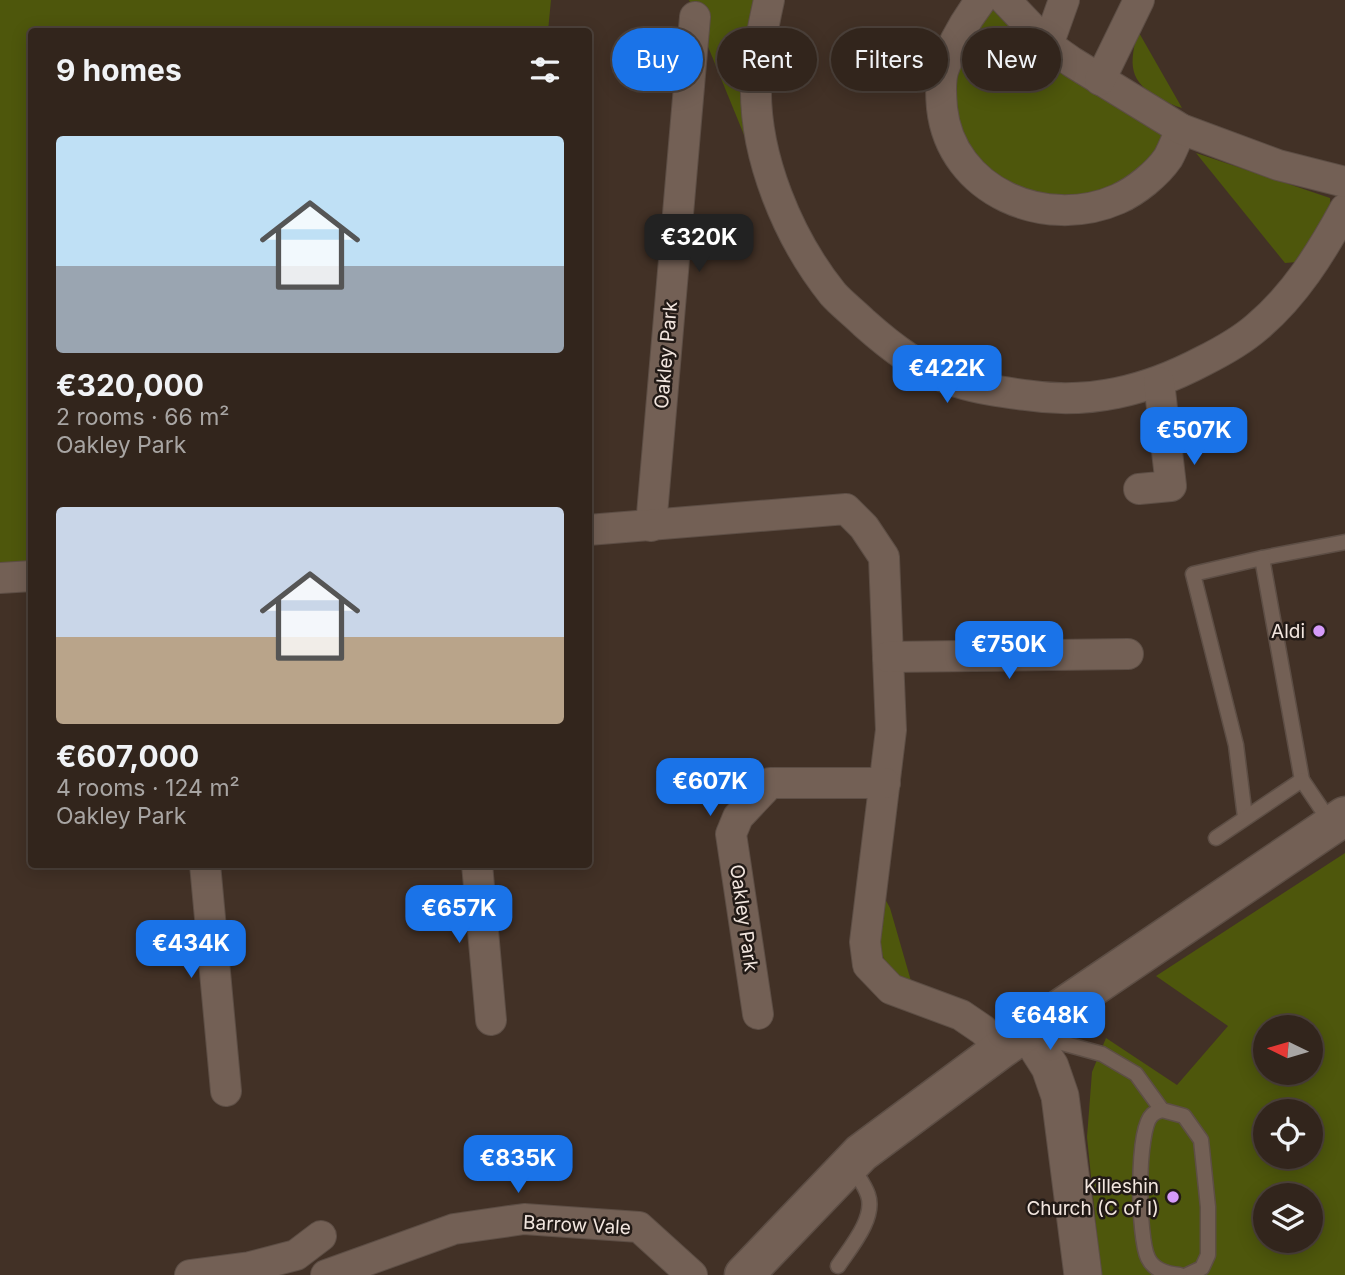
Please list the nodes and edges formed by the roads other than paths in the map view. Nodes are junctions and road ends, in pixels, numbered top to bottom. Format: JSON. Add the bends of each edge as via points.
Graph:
{"nodes":[{"id":1,"x":769,"y":0,"type":"edge"},
{"id":2,"x":981,"y":0,"type":"edge"},
{"id":3,"x":1005,"y":0,"type":"edge"},
{"id":4,"x":1064,"y":0,"type":"edge"},
{"id":5,"x":1139,"y":0,"type":"edge"},
{"id":6,"x":695,"y":17,"type":"dead end"},
{"id":7,"x":1032,"y":28,"type":"edge"},
{"id":8,"x":1054,"y":28,"type":"edge"},
{"id":9,"x":1061,"y":54,"type":"edge"},
{"id":10,"x":1100,"y":80,"type":"junction"},
{"id":11,"x":1181,"y":129,"type":"junction"},
{"id":12,"x":1345,"y":182,"type":"edge"},
{"id":13,"x":1345,"y":209,"type":"edge"},
{"id":14,"x":1159,"y":382,"type":"junction"},
{"id":15,"x":1139,"y":489,"type":"dead end"},
{"id":16,"x":651,"y":526,"type":"junction"},
{"id":17,"x":592,"y":530,"type":"edge"},
{"id":18,"x":1345,"y":542,"type":"edge"},
{"id":19,"x":1262,"y":558,"type":"junction"},
{"id":20,"x":28,"y":576,"type":"edge"},
{"id":21,"x":0,"y":578,"type":"edge"},
{"id":22,"x":1128,"y":654,"type":"dead end"},
{"id":23,"x":888,"y":657,"type":"junction"},
{"id":24,"x":1302,"y":780,"type":"junction"},
{"id":25,"x":884,"y":783,"type":"junction"},
{"id":26,"x":1245,"y":817,"type":"junction"},
{"id":27,"x":1341,"y":825,"type":"edge"},
{"id":28,"x":1216,"y":838,"type":"dead end"},
{"id":29,"x":205,"y":868,"type":"edge"},
{"id":30,"x":477,"y":868,"type":"edge"},
{"id":31,"x":758,"y":1014,"type":"dead end"},
{"id":32,"x":491,"y":1020,"type":"dead end"},
{"id":33,"x":1013,"y":1041,"type":"junction"},
{"id":34,"x":226,"y":1091,"type":"dead end"},
{"id":35,"x":1162,"y":1110,"type":"junction"},
{"id":36,"x":850,"y":1164,"type":"junction"},
{"id":37,"x":321,"y":1236,"type":"dead end"},
{"id":38,"x":838,"y":1266,"type":"dead end"},
{"id":39,"x":190,"y":1275,"type":"edge"},
{"id":40,"x":326,"y":1275,"type":"edge"},
{"id":41,"x":692,"y":1275,"type":"edge"},
{"id":42,"x":744,"y":1275,"type":"edge"},
{"id":43,"x":1083,"y":1275,"type":"edge"},
{"id":44,"x":1180,"y":1275,"type":"edge"},
{"id":45,"x":1187,"y":1275,"type":"edge"}],
"edges":[{"from":1,"to":14,"type":"street","via":[[756,85],[760,133],[786,220],[834,296],[902,356],[956,382],[1051,399],[1095,398]]},
{"from":2,"to":11,"type":"street","via":[[942,73],[941,99],[951,144],[987,187],[1015,202],[1054,211],[1088,209],[1140,186],[1167,160]]},
{"from":3,"to":7,"type":"street"},
{"from":4,"to":8,"type":"street"},
{"from":5,"to":10,"type":"street"},
{"from":6,"to":16,"type":"street","name":"Oakley Park"},
{"from":9,"to":10,"type":"street"},
{"from":10,"to":11,"type":"street"},
{"from":11,"to":12,"type":"street","via":[[1278,165]]},
{"from":13,"to":14,"type":"street","via":[[1312,267],[1256,328],[1219,353]]},
{"from":14,"to":15,"type":"street","via":[[1171,485]]},
{"from":16,"to":17,"type":"street"},
{"from":16,"to":23,"type":"street","via":[[846,509],[884,557]]},
{"from":18,"to":19,"type":"lane"},
{"from":19,"to":24,"type":"lane"},
{"from":19,"to":26,"type":"lane","via":[[1193,574],[1236,745]]},
{"from":20,"to":21,"type":"street"},
{"from":22,"to":23,"type":"street"},
{"from":23,"to":25,"type":"street","via":[[891,730]]},
{"from":24,"to":26,"type":"lane"},
{"from":24,"to":27,"type":"lane"},
{"from":25,"to":31,"type":"street","name":"Oakley Park","via":[[770,783],[738,817],[731,834]]},
{"from":25,"to":33,"type":"street","via":[[865,942],[868,965],[891,989],[961,1015]]},
{"from":26,"to":28,"type":"lane"},
{"from":27,"to":33,"type":"main road"},
{"from":29,"to":34,"type":"street"},
{"from":30,"to":32,"type":"street"},
{"from":33,"to":35,"type":"lane","via":[[1102,1054],[1136,1074]]},
{"from":33,"to":36,"type":"main road"},
{"from":33,"to":43,"type":"street","via":[[1037,1045],[1060,1096]]},
{"from":35,"to":44,"type":"lane","via":[[1151,1115],[1143,1136],[1143,1240],[1149,1260],[1159,1270]]},
{"from":35,"to":45,"type":"lane","via":[[1184,1116],[1201,1140],[1208,1255],[1202,1268]]},
{"from":36,"to":38,"type":"lane","via":[[869,1196],[867,1217],[862,1233]]},
{"from":36,"to":42,"type":"main road"},
{"from":37,"to":39,"type":"street","via":[[296,1255]]},
{"from":40,"to":41,"type":"street","name":"Barrow Vale","via":[[454,1229],[524,1219],[639,1227]]}]}
